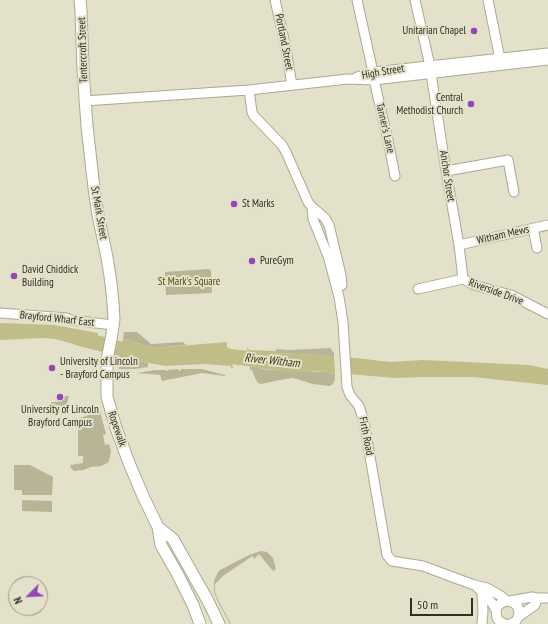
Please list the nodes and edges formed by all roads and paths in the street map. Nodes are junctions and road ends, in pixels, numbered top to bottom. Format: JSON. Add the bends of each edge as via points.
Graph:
{"nodes":[{"id":1,"x":80,"y":0,"type":"edge"},
{"id":2,"x":275,"y":0,"type":"edge"},
{"id":3,"x":357,"y":0,"type":"edge"},
{"id":4,"x":415,"y":0,"type":"edge"},
{"id":5,"x":488,"y":0,"type":"edge"},
{"id":6,"x":548,"y":53,"type":"edge"},
{"id":7,"x":500,"y":58,"type":"junction"},
{"id":8,"x":548,"y":60,"type":"edge"},
{"id":9,"x":431,"y":69,"type":"junction"},
{"id":10,"x":373,"y":76,"type":"junction"},
{"id":11,"x":292,"y":85,"type":"junction"},
{"id":12,"x":249,"y":90,"type":"junction"},
{"id":13,"x":84,"y":101,"type":"junction"},
{"id":14,"x":446,"y":171,"type":"junction"},
{"id":15,"x":395,"y":176,"type":"dead end"},
{"id":16,"x":514,"y":192,"type":"dead end"},
{"id":17,"x":312,"y":207,"type":"junction"},
{"id":18,"x":548,"y":225,"type":"edge"},
{"id":19,"x":533,"y":228,"type":"junction"},
{"id":20,"x":459,"y":245,"type":"junction"},
{"id":21,"x":537,"y":248,"type":"dead end"},
{"id":22,"x":463,"y":279,"type":"junction"},
{"id":23,"x":342,"y":285,"type":"dead end"},
{"id":24,"x":418,"y":289,"type":"dead end"},
{"id":25,"x":0,"y":313,"type":"edge"},
{"id":26,"x":548,"y":314,"type":"edge"},
{"id":27,"x":113,"y":329,"type":"junction"},
{"id":28,"x":158,"y":527,"type":"junction"},
{"id":29,"x":474,"y":585,"type":"junction"},
{"id":30,"x":482,"y":592,"type":"junction"},
{"id":31,"x":538,"y":598,"type":"junction"},
{"id":32,"x":548,"y":598,"type":"edge"},
{"id":33,"x":508,"y":601,"type":"junction"},
{"id":34,"x":496,"y":612,"type":"junction"},
{"id":35,"x":512,"y":622,"type":"edge"},
{"id":36,"x":200,"y":624,"type":"edge"},
{"id":37,"x":219,"y":624,"type":"edge"},
{"id":38,"x":482,"y":624,"type":"edge"},
{"id":39,"x":494,"y":624,"type":"edge"}],
"edges":[{"from":1,"to":13,"type":"main road","name":"Tentercroft Street"},
{"from":2,"to":11,"type":"street","name":"Portland Street"},
{"from":3,"to":10,"type":"street","name":"Tanner's Lane"},
{"from":4,"to":9,"type":"street","name":"Anchor Street"},
{"from":5,"to":7,"type":"street"},
{"from":6,"to":7,"type":"street","name":"High Street"},
{"from":7,"to":9,"type":"street","name":"High Street"},
{"from":8,"to":9,"type":"street","name":"High Street"},
{"from":9,"to":10,"type":"street","name":"High Street"},
{"from":9,"to":14,"type":"street","name":"Anchor Street"},
{"from":10,"to":11,"type":"street","name":"High Street"},
{"from":10,"to":15,"type":"street","name":"Tanner's Lane"},
{"from":11,"to":12,"type":"street","name":"High Street"},
{"from":12,"to":13,"type":"street","name":"High Street"},
{"from":12,"to":17,"type":"street","name":"Firth Road","via":[[254,116],[282,145]]},
{"from":13,"to":27,"type":"main road","name":"St Mark Street","via":[[98,215],[111,283]]},
{"from":14,"to":16,"type":"street","via":[[508,160]]},
{"from":14,"to":20,"type":"street","name":"Anchor Street"},
{"from":17,"to":23,"type":"street","name":"Firth Road","via":[[329,225]]},
{"from":17,"to":29,"type":"street","name":"Firth Road","via":[[313,219],[328,256],[339,296],[347,387],[359,406],[364,422],[387,555],[392,560],[424,566]]},
{"from":18,"to":19,"type":"street","name":"Witham Mews"},
{"from":19,"to":20,"type":"street","name":"Witham Mews"},
{"from":19,"to":21,"type":"street"},
{"from":20,"to":22,"type":"street","name":"Anchor Street"},
{"from":22,"to":24,"type":"street","name":"Riverside Drive"},
{"from":22,"to":26,"type":"street","name":"Riverside Drive","via":[[474,285],[511,295]]},
{"from":25,"to":27,"type":"street","name":"Brayford Wharf East","via":[[67,318]]},
{"from":27,"to":28,"type":"main road","name":"Ropewalk","via":[[107,360],[107,397],[116,428]]},
{"from":28,"to":36,"type":"main road","name":"Ropewalk","via":[[162,545]]},
{"from":28,"to":37,"type":"main road","name":"Ropewalk","via":[[173,539]]},
{"from":29,"to":30,"type":"street","name":"Firth Road"},
{"from":29,"to":33,"type":"street","name":"Firth Road","via":[[487,588]]},
{"from":30,"to":34,"type":"street","name":"Firth Road"},
{"from":30,"to":38,"type":"street"},
{"from":31,"to":32,"type":"street"},
{"from":31,"to":33,"type":"street","via":[[532,596]]},
{"from":31,"to":35,"type":"street","via":[[535,605]]},
{"from":33,"to":34,"type":"street","via":[[501,603]]},
{"from":33,"to":35,"type":"street","via":[[518,607],[519,612]]},
{"from":34,"to":35,"type":"street","via":[[499,621]]},
{"from":34,"to":39,"type":"street"}]}
